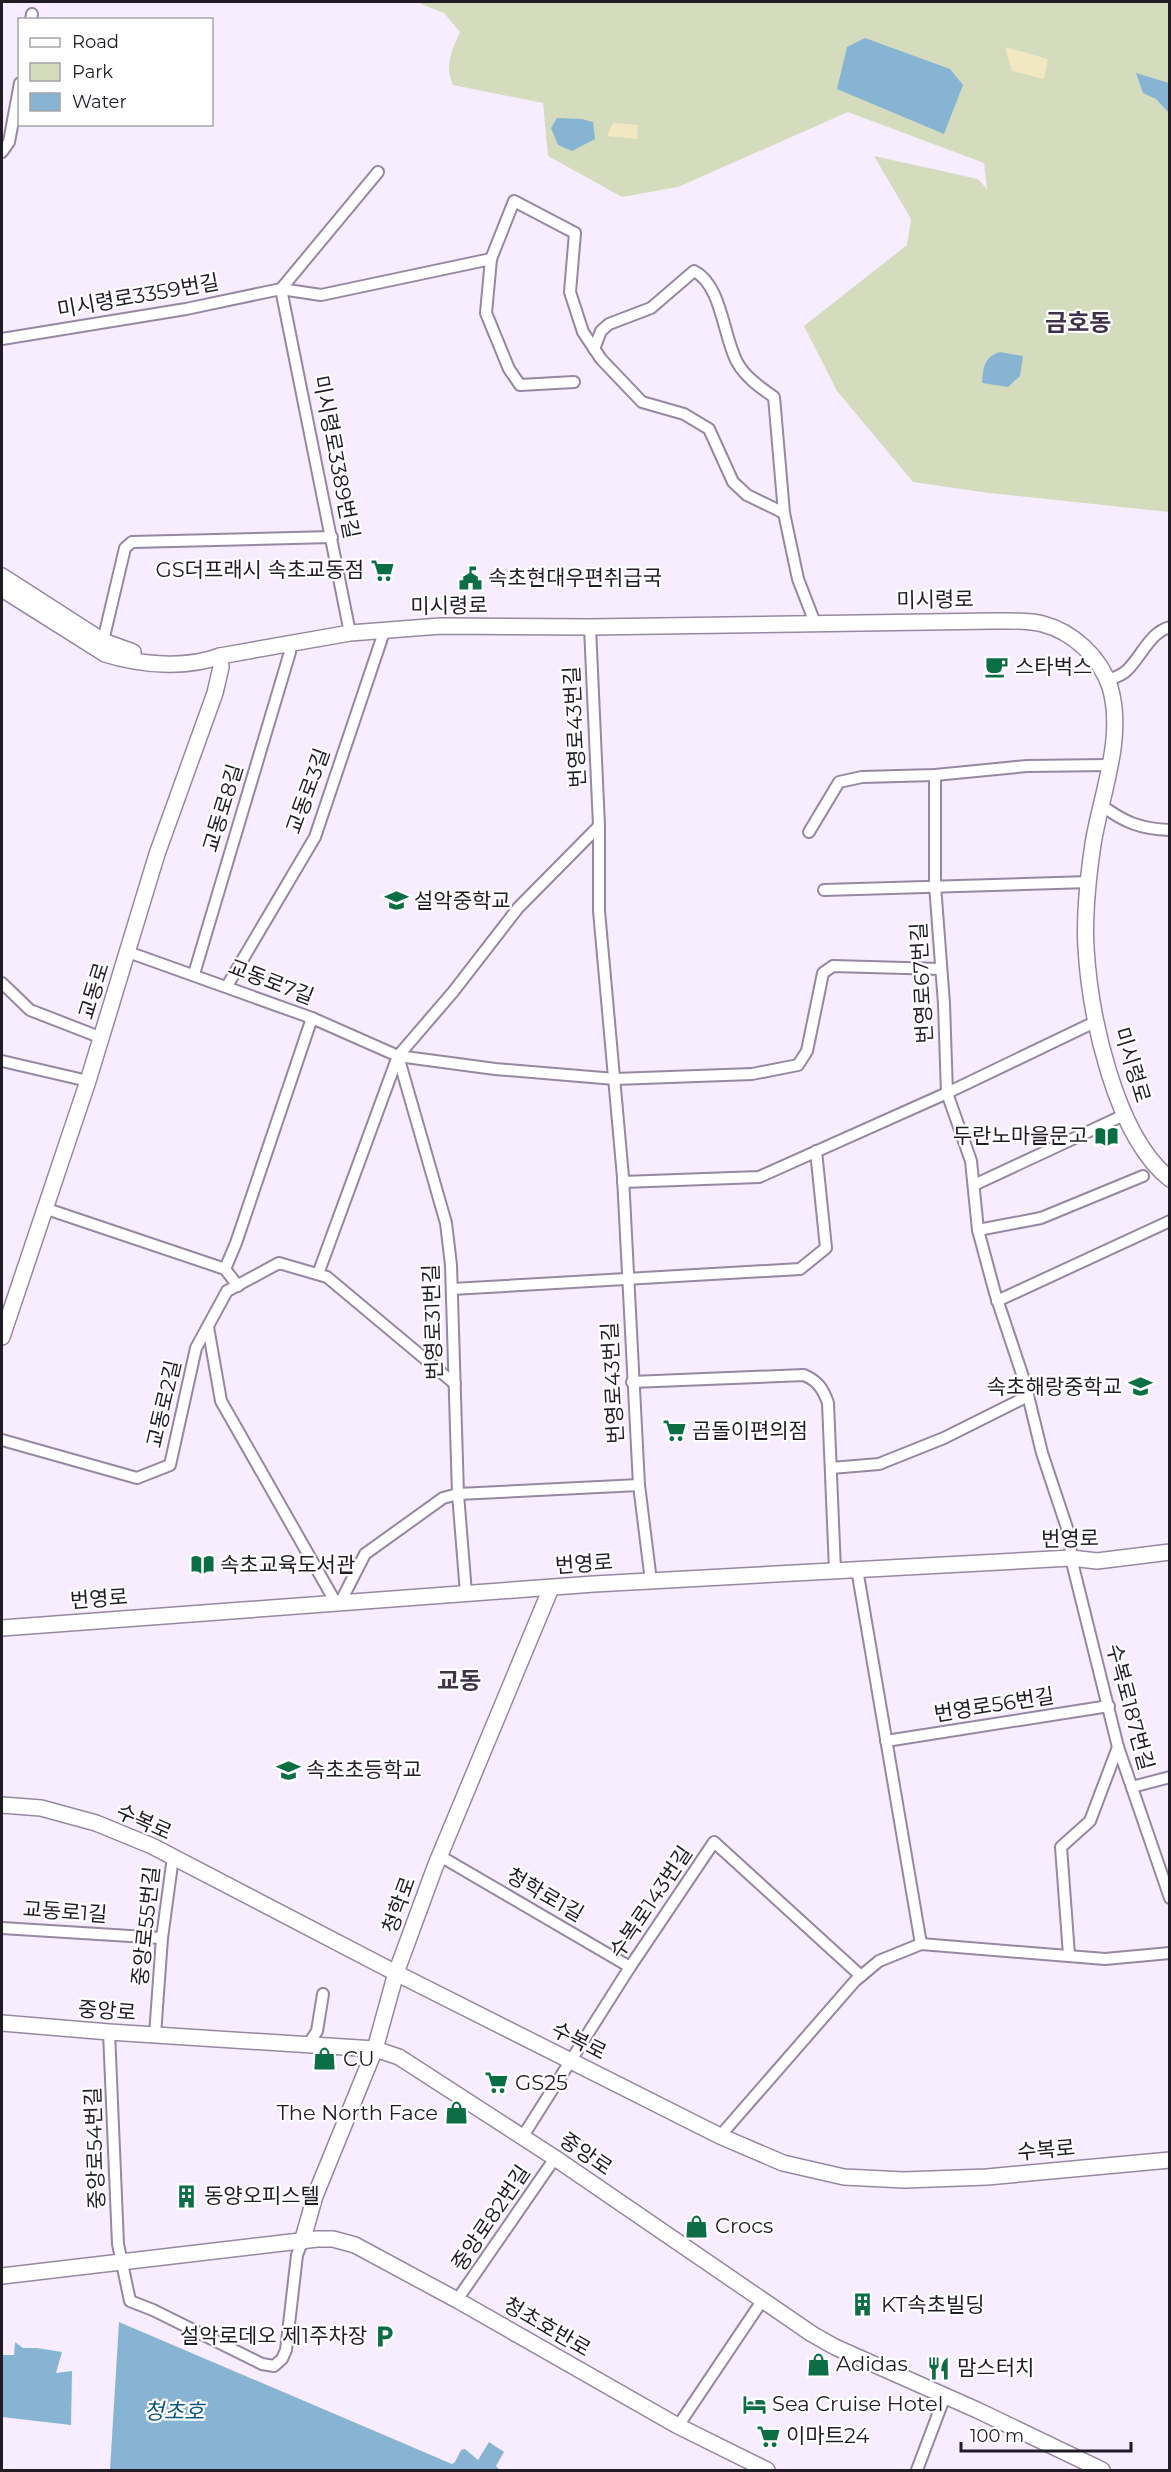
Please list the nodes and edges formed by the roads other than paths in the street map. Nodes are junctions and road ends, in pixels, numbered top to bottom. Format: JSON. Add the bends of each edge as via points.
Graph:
{"nodes":[{"id":1,"x":18,"y":94,"type":"edge"},
{"id":2,"x":2,"y":152,"type":"edge"},
{"id":3,"x":378,"y":172,"type":"dead end"},
{"id":4,"x":491,"y":259,"type":"junction"},
{"id":5,"x":281,"y":289,"type":"junction"},
{"id":6,"x":2,"y":339,"type":"edge"},
{"id":7,"x":594,"y":349,"type":"junction"},
{"id":8,"x":574,"y":382,"type":"dead end"},
{"id":9,"x":784,"y":513,"type":"junction"},
{"id":10,"x":332,"y":537,"type":"junction"},
{"id":11,"x":2,"y":576,"type":"edge"},
{"id":12,"x":2,"y":589,"type":"edge"},
{"id":13,"x":814,"y":622,"type":"junction"},
{"id":14,"x":590,"y":627,"type":"junction"},
{"id":15,"x":1170,"y":627,"type":"edge"},
{"id":16,"x":385,"y":629,"type":"junction"},
{"id":17,"x":350,"y":633,"type":"junction"},
{"id":18,"x":104,"y":641,"type":"junction"},
{"id":19,"x":290,"y":652,"type":"dead end"},
{"id":20,"x":220,"y":656,"type":"junction"},
{"id":21,"x":1107,"y":681,"type":"junction"},
{"id":22,"x":1109,"y":765,"type":"junction"},
{"id":23,"x":935,"y":775,"type":"junction"},
{"id":24,"x":1101,"y":805,"type":"junction"},
{"id":25,"x":599,"y":826,"type":"junction"},
{"id":26,"x":1170,"y":830,"type":"edge"},
{"id":27,"x":809,"y":832,"type":"dead end"},
{"id":28,"x":1089,"y":882,"type":"junction"},
{"id":29,"x":935,"y":885,"type":"junction"},
{"id":30,"x":824,"y":890,"type":"dead end"},
{"id":31,"x":128,"y":952,"type":"junction"},
{"id":32,"x":941,"y":969,"type":"junction"},
{"id":33,"x":194,"y":974,"type":"junction"},
{"id":34,"x":2,"y":983,"type":"edge"},
{"id":35,"x":227,"y":986,"type":"junction"},
{"id":36,"x":312,"y":1018,"type":"junction"},
{"id":37,"x":1097,"y":1021,"type":"junction"},
{"id":38,"x":102,"y":1038,"type":"junction"},
{"id":39,"x":399,"y":1056,"type":"junction"},
{"id":40,"x":2,"y":1060,"type":"edge"},
{"id":41,"x":615,"y":1079,"type":"junction"},
{"id":42,"x":88,"y":1081,"type":"junction"},
{"id":43,"x":947,"y":1093,"type":"junction"},
{"id":44,"x":1124,"y":1116,"type":"junction"},
{"id":45,"x":816,"y":1151,"type":"junction"},
{"id":46,"x":1143,"y":1176,"type":"dead end"},
{"id":47,"x":1170,"y":1179,"type":"edge"},
{"id":48,"x":623,"y":1182,"type":"junction"},
{"id":49,"x":974,"y":1185,"type":"junction"},
{"id":50,"x":44,"y":1208,"type":"junction"},
{"id":51,"x":1170,"y":1221,"type":"edge"},
{"id":52,"x":978,"y":1230,"type":"junction"},
{"id":53,"x":225,"y":1269,"type":"junction"},
{"id":54,"x":318,"y":1274,"type":"junction"},
{"id":55,"x":627,"y":1279,"type":"junction"},
{"id":56,"x":238,"y":1286,"type":"junction"},
{"id":57,"x":452,"y":1290,"type":"junction"},
{"id":58,"x":997,"y":1301,"type":"junction"},
{"id":59,"x":207,"y":1327,"type":"junction"},
{"id":60,"x":2,"y":1337,"type":"edge"},
{"id":61,"x":632,"y":1382,"type":"junction"},
{"id":62,"x":455,"y":1384,"type":"junction"},
{"id":63,"x":1028,"y":1396,"type":"junction"},
{"id":64,"x":2,"y":1440,"type":"edge"},
{"id":65,"x":831,"y":1468,"type":"junction"},
{"id":66,"x":639,"y":1485,"type":"junction"},
{"id":67,"x":458,"y":1494,"type":"junction"},
{"id":68,"x":1170,"y":1552,"type":"edge"},
{"id":69,"x":1071,"y":1558,"type":"junction"},
{"id":70,"x":857,"y":1569,"type":"junction"},
{"id":71,"x":835,"y":1570,"type":"junction"},
{"id":72,"x":651,"y":1581,"type":"junction"},
{"id":73,"x":551,"y":1588,"type":"junction"},
{"id":74,"x":466,"y":1593,"type":"junction"},
{"id":75,"x":338,"y":1603,"type":"junction"},
{"id":76,"x":2,"y":1628,"type":"edge"},
{"id":77,"x":1109,"y":1706,"type":"junction"},
{"id":78,"x":886,"y":1741,"type":"junction"},
{"id":79,"x":1118,"y":1747,"type":"junction"},
{"id":80,"x":1170,"y":1777,"type":"edge"},
{"id":81,"x":1131,"y":1787,"type":"junction"},
{"id":82,"x":2,"y":1805,"type":"edge"},
{"id":83,"x":440,"y":1856,"type":"junction"},
{"id":84,"x":173,"y":1857,"type":"junction"},
{"id":85,"x":1170,"y":1898,"type":"edge"},
{"id":86,"x":2,"y":1928,"type":"edge"},
{"id":87,"x":162,"y":1938,"type":"junction"},
{"id":88,"x":921,"y":1944,"type":"junction"},
{"id":89,"x":1170,"y":1953,"type":"edge"},
{"id":90,"x":1069,"y":1955,"type":"junction"},
{"id":91,"x":630,"y":1967,"type":"junction"},
{"id":92,"x":396,"y":1973,"type":"junction"},
{"id":93,"x":861,"y":1976,"type":"junction"},
{"id":94,"x":323,"y":1994,"type":"dead end"},
{"id":95,"x":2,"y":2023,"type":"edge"},
{"id":96,"x":109,"y":2032,"type":"junction"},
{"id":97,"x":155,"y":2035,"type":"junction"},
{"id":98,"x":308,"y":2045,"type":"junction"},
{"id":99,"x":375,"y":2049,"type":"junction"},
{"id":100,"x":572,"y":2061,"type":"junction"},
{"id":101,"x":523,"y":2136,"type":"junction"},
{"id":102,"x":720,"y":2136,"type":"junction"},
{"id":103,"x":555,"y":2158,"type":"junction"},
{"id":104,"x":1170,"y":2160,"type":"edge"},
{"id":105,"x":302,"y":2242,"type":"junction"},
{"id":106,"x":121,"y":2262,"type":"junction"},
{"id":107,"x":2,"y":2276,"type":"edge"},
{"id":108,"x":457,"y":2300,"type":"junction"},
{"id":109,"x":762,"y":2301,"type":"junction"},
{"id":110,"x":945,"y":2397,"type":"junction"},
{"id":111,"x":678,"y":2426,"type":"junction"},
{"id":112,"x":767,"y":2470,"type":"edge"},
{"id":113,"x":917,"y":2470,"type":"edge"},
{"id":114,"x":1102,"y":2470,"type":"edge"}],
"edges":[{"from":1,"to":2,"type":"street","via":[[9,142]]},
{"from":3,"to":5,"type":"street"},
{"from":4,"to":5,"type":"street","via":[[321,295]]},
{"from":4,"to":7,"type":"street","via":[[514,201],[575,233],[570,292],[583,332]]},
{"from":4,"to":8,"type":"street","via":[[486,313],[520,386]]},
{"from":5,"to":6,"type":"street","name":"미시령로3359번길"},
{"from":5,"to":10,"type":"street","name":"미시령로3389번길"},
{"from":7,"to":9,"type":"street","via":[[642,402],[684,414],[709,429],[733,482],[747,495]]},
{"from":7,"to":9,"type":"street","via":[[601,331],[609,324],[651,308],[694,271],[702,275],[712,291],[737,363],[754,383],[774,397]]},
{"from":9,"to":13,"type":"street","via":[[798,579]]},
{"from":10,"to":17,"type":"street","name":"미시령로3389번길"},
{"from":10,"to":18,"type":"street","via":[[132,543],[125,548]]},
{"from":11,"to":18,"type":"street","name":"미시령로"},
{"from":12,"to":20,"type":"street","name":"미시령로","via":[[105,654],[120,659],[187,664]]},
{"from":13,"to":14,"type":"street","name":"미시령로"},
{"from":13,"to":21,"type":"street","name":"미시령로","via":[[1042,624],[1064,632],[1082,645]]},
{"from":14,"to":16,"type":"street","name":"미시령로"},
{"from":14,"to":25,"type":"street","name":"번영로43번길"},
{"from":15,"to":21,"type":"street","via":[[1147,645],[1125,672]]},
{"from":16,"to":17,"type":"street","name":"미시령로"},
{"from":16,"to":35,"type":"street","name":"교동로3길","via":[[315,837]]},
{"from":17,"to":20,"type":"street","name":"미시령로"},
{"from":18,"to":20,"type":"street","name":"미시령로","via":[[147,655]]},
{"from":19,"to":33,"type":"street","name":"교동로8길"},
{"from":20,"to":31,"type":"street","name":"교동로","via":[[215,693],[157,854]]},
{"from":21,"to":22,"type":"street","name":"미시령로","via":[[1115,708]]},
{"from":22,"to":23,"type":"street","via":[[1027,766]]},
{"from":22,"to":24,"type":"street","name":"미시령로"},
{"from":23,"to":27,"type":"street","via":[[862,777],[839,782]]},
{"from":23,"to":29,"type":"street","name":"번영로67번길"},
{"from":24,"to":26,"type":"street","via":[[1122,821]]},
{"from":24,"to":28,"type":"street","name":"미시령로"},
{"from":25,"to":39,"type":"street","via":[[518,908]]},
{"from":25,"to":41,"type":"street","name":"번영로43번길","via":[[599,911]]},
{"from":28,"to":29,"type":"street"},
{"from":28,"to":37,"type":"street","name":"미시령로","via":[[1086,946]]},
{"from":29,"to":30,"type":"street"},
{"from":29,"to":32,"type":"street","name":"번영로67번길"},
{"from":31,"to":33,"type":"street","name":"교동로7길"},
{"from":31,"to":38,"type":"street","name":"교동로"},
{"from":32,"to":41,"type":"street","name":"교동로7길","via":[[833,966],[823,974],[807,1051],[798,1065],[752,1074]]},
{"from":32,"to":43,"type":"street","name":"번영로67번길"},
{"from":33,"to":35,"type":"street","name":"교동로7길"},
{"from":34,"to":38,"type":"street","via":[[30,1010]]},
{"from":35,"to":36,"type":"street","name":"교동로7길"},
{"from":36,"to":39,"type":"street","name":"교동로7길"},
{"from":36,"to":53,"type":"street"},
{"from":37,"to":43,"type":"street"},
{"from":37,"to":44,"type":"street","name":"미시령로"},
{"from":38,"to":42,"type":"street","name":"교동로"},
{"from":39,"to":41,"type":"street","name":"교동로7길","via":[[495,1070]]},
{"from":39,"to":54,"type":"street"},
{"from":39,"to":57,"type":"street","name":"번영로31번길","via":[[446,1223]]},
{"from":40,"to":42,"type":"street"},
{"from":41,"to":48,"type":"street","name":"번영로43번길"},
{"from":42,"to":50,"type":"street","name":"교동로"},
{"from":43,"to":45,"type":"street"},
{"from":43,"to":49,"type":"street","name":"번영로67번길","via":[[971,1161]]},
{"from":44,"to":47,"type":"street","name":"미시령로","via":[[1146,1152]]},
{"from":44,"to":49,"type":"street"},
{"from":45,"to":48,"type":"street","via":[[759,1177]]},
{"from":45,"to":55,"type":"street","via":[[826,1248],[800,1269]]},
{"from":46,"to":52,"type":"street","via":[[1041,1218]]},
{"from":48,"to":55,"type":"street","name":"번영로43번길"},
{"from":49,"to":52,"type":"street","name":"번영로67번길"},
{"from":50,"to":53,"type":"street"},
{"from":50,"to":60,"type":"street","name":"교동로"},
{"from":51,"to":58,"type":"street"},
{"from":52,"to":58,"type":"street","name":"번영로67번길"},
{"from":53,"to":56,"type":"street"},
{"from":54,"to":56,"type":"street","via":[[279,1263]]},
{"from":54,"to":62,"type":"street","via":[[327,1277]]},
{"from":55,"to":57,"type":"street"},
{"from":55,"to":61,"type":"street","name":"번영로43번길"},
{"from":56,"to":59,"type":"street","name":"교동로2길","via":[[227,1291]]},
{"from":57,"to":62,"type":"street","name":"번영로31번길"},
{"from":58,"to":63,"type":"street","name":"번영로67번길"},
{"from":59,"to":64,"type":"street","name":"교동로2길","via":[[196,1348],[170,1466],[137,1478]]},
{"from":59,"to":75,"type":"street","via":[[221,1401]]},
{"from":61,"to":65,"type":"street","via":[[804,1375],[814,1379],[828,1403]]},
{"from":61,"to":66,"type":"street","name":"번영로43번길"},
{"from":62,"to":67,"type":"street","name":"번영로31번길"},
{"from":63,"to":65,"type":"street","via":[[944,1438],[879,1464]]},
{"from":63,"to":69,"type":"street","name":"번영로67번길","via":[[1070,1537]]},
{"from":65,"to":71,"type":"street"},
{"from":66,"to":67,"type":"street"},
{"from":66,"to":72,"type":"street","name":"번영로43번길"},
{"from":67,"to":74,"type":"street","name":"번영로31번길"},
{"from":67,"to":75,"type":"street","via":[[443,1498],[365,1554]]},
{"from":68,"to":69,"type":"street","name":"번영로","via":[[1097,1561]]},
{"from":69,"to":70,"type":"street","name":"번영로"},
{"from":69,"to":77,"type":"street","name":"수복로187번길"},
{"from":70,"to":71,"type":"street","name":"번영로"},
{"from":70,"to":78,"type":"street"},
{"from":71,"to":72,"type":"street","name":"번영로"},
{"from":72,"to":73,"type":"street","name":"번영로"},
{"from":73,"to":74,"type":"street","name":"번영로"},
{"from":73,"to":83,"type":"street","name":"청학로"},
{"from":74,"to":75,"type":"street","name":"번영로"},
{"from":75,"to":76,"type":"street","name":"번영로"},
{"from":77,"to":78,"type":"street","name":"번영로56번길"},
{"from":77,"to":79,"type":"street","name":"수복로187번길"},
{"from":78,"to":88,"type":"street"},
{"from":79,"to":81,"type":"street","name":"수복로187번길"},
{"from":79,"to":90,"type":"street","via":[[1090,1821],[1061,1847]]},
{"from":80,"to":81,"type":"street"},
{"from":81,"to":85,"type":"street","name":"수복로187번길"},
{"from":82,"to":84,"type":"street","name":"수복로","via":[[41,1808],[96,1823]]},
{"from":83,"to":91,"type":"street","name":"청학로1길"},
{"from":83,"to":92,"type":"street","name":"청학로"},
{"from":84,"to":87,"type":"street","name":"중앙로55번길"},
{"from":84,"to":92,"type":"street","name":"수복로"},
{"from":86,"to":87,"type":"street","name":"교동로1길"},
{"from":87,"to":97,"type":"street","name":"중앙로55번길"},
{"from":88,"to":90,"type":"street"},
{"from":88,"to":93,"type":"street","via":[[879,1961]]},
{"from":89,"to":90,"type":"street","via":[[1105,1959]]},
{"from":91,"to":93,"type":"street","name":"수복로143번길","via":[[714,1842]]},
{"from":91,"to":100,"type":"street","name":"수복로143번길"},
{"from":92,"to":99,"type":"street","name":"청학로"},
{"from":92,"to":100,"type":"street","name":"수복로"},
{"from":93,"to":102,"type":"street"},
{"from":94,"to":98,"type":"street","via":[[317,2031]]},
{"from":95,"to":96,"type":"street","name":"중앙로"},
{"from":96,"to":97,"type":"street","name":"중앙로"},
{"from":96,"to":106,"type":"street","name":"중앙로54번길"},
{"from":97,"to":98,"type":"street","name":"중앙로"},
{"from":98,"to":99,"type":"street","name":"중앙로"},
{"from":99,"to":101,"type":"street","name":"중앙로","via":[[411,2063]]},
{"from":99,"to":105,"type":"street","name":"청학로","via":[[315,2196]]},
{"from":100,"to":101,"type":"street","name":"수복로143번길"},
{"from":100,"to":102,"type":"street","name":"수복로"},
{"from":101,"to":103,"type":"street","name":"중앙로"},
{"from":102,"to":104,"type":"street","name":"수복로","via":[[783,2163],[844,2177],[904,2180],[987,2176]]},
{"from":103,"to":108,"type":"street","name":"중앙로82번길"},
{"from":103,"to":109,"type":"street","name":"중앙로"},
{"from":105,"to":106,"type":"street","name":"청초호반로"},
{"from":105,"to":106,"type":"street","via":[[297,2255],[286,2350],[274,2366],[262,2364],[129,2301]]},
{"from":105,"to":108,"type":"street","name":"청초호반로","via":[[333,2239],[355,2245]]},
{"from":106,"to":107,"type":"street","name":"청초호반로"},
{"from":108,"to":111,"type":"street","name":"청초호반로"},
{"from":109,"to":110,"type":"street","name":"중앙로","via":[[835,2347]]},
{"from":109,"to":111,"type":"street"},
{"from":110,"to":113,"type":"street"},
{"from":110,"to":114,"type":"street","name":"중앙로"},
{"from":111,"to":112,"type":"street","name":"청초호반로"}]}
